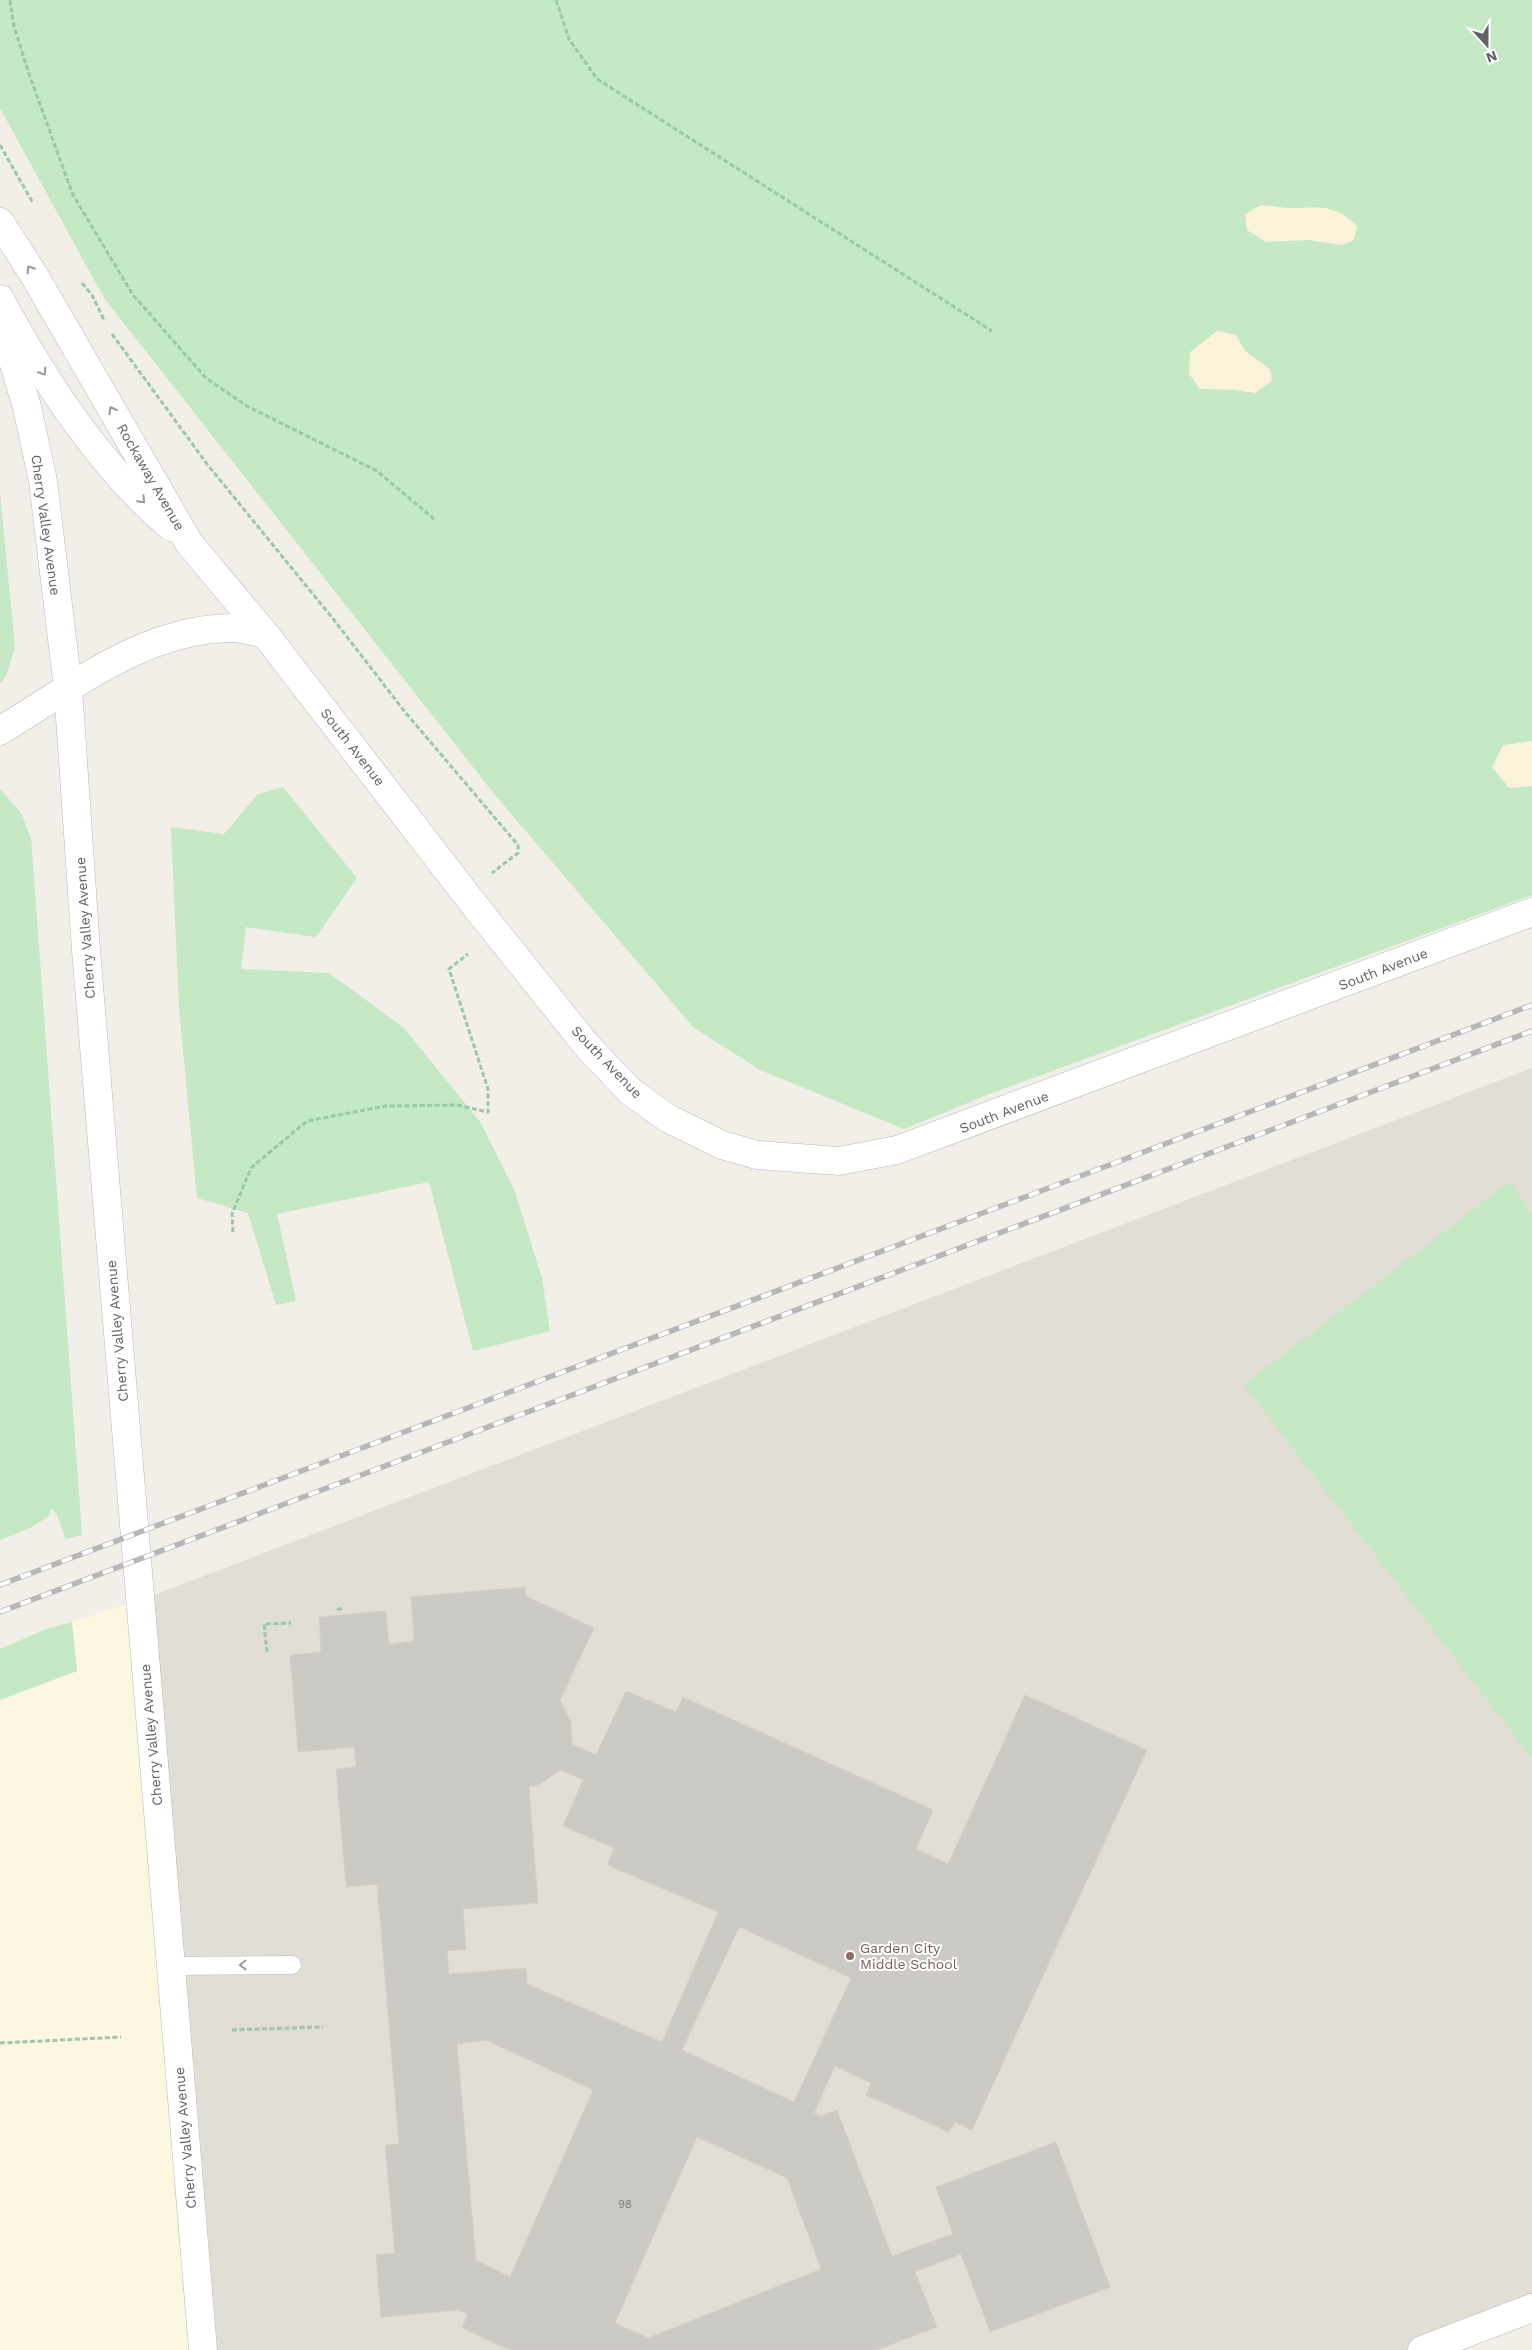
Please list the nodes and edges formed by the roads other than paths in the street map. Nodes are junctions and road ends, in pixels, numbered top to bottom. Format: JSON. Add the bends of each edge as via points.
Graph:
{"nodes":[{"id":1,"x":0,"y":222,"type":"edge"},
{"id":2,"x":0,"y":300,"type":"edge"},
{"id":3,"x":0,"y":318,"type":"edge"},
{"id":4,"x":189,"y":543,"type":"junction"},
{"id":5,"x":265,"y":634,"type":"junction"},
{"id":6,"x":68,"y":688,"type":"junction"},
{"id":7,"x":0,"y":731,"type":"edge"},
{"id":8,"x":1532,"y":912,"type":"edge"},
{"id":9,"x":292,"y":1965,"type":"dead end"},
{"id":10,"x":171,"y":1966,"type":"junction"},
{"id":11,"x":1532,"y":2308,"type":"edge"},
{"id":12,"x":203,"y":2350,"type":"edge"},
{"id":13,"x":1422,"y":2350,"type":"edge"}],
"edges":[{"from":4,"to":1,"type":"street","name":"Rockaway Avenue","one_way":true},
{"from":2,"to":4,"type":"street","name":"Rockaway Avenue","one_way":true,"via":[[64,405],[120,477]]},
{"from":3,"to":6,"type":"street","name":"Cherry Valley Avenue","via":[[27,407],[43,481]]},
{"from":4,"to":5,"type":"street","name":"South Avenue"},
{"from":5,"to":6,"type":"street","via":[[233,628],[193,631],[152,643],[114,660]]},
{"from":5,"to":8,"type":"street","name":"South Avenue","via":[[588,1047],[631,1092],[669,1119],[722,1145],[757,1155],[839,1161],[898,1150]]},
{"from":6,"to":7,"type":"street"},
{"from":6,"to":10,"type":"street","name":"Cherry Valley Avenue","via":[[86,960]]},
{"from":9,"to":10,"type":"lane","one_way":true},
{"from":10,"to":12,"type":"street","name":"Cherry Valley Avenue"},
{"from":11,"to":13,"type":"street"}]}
